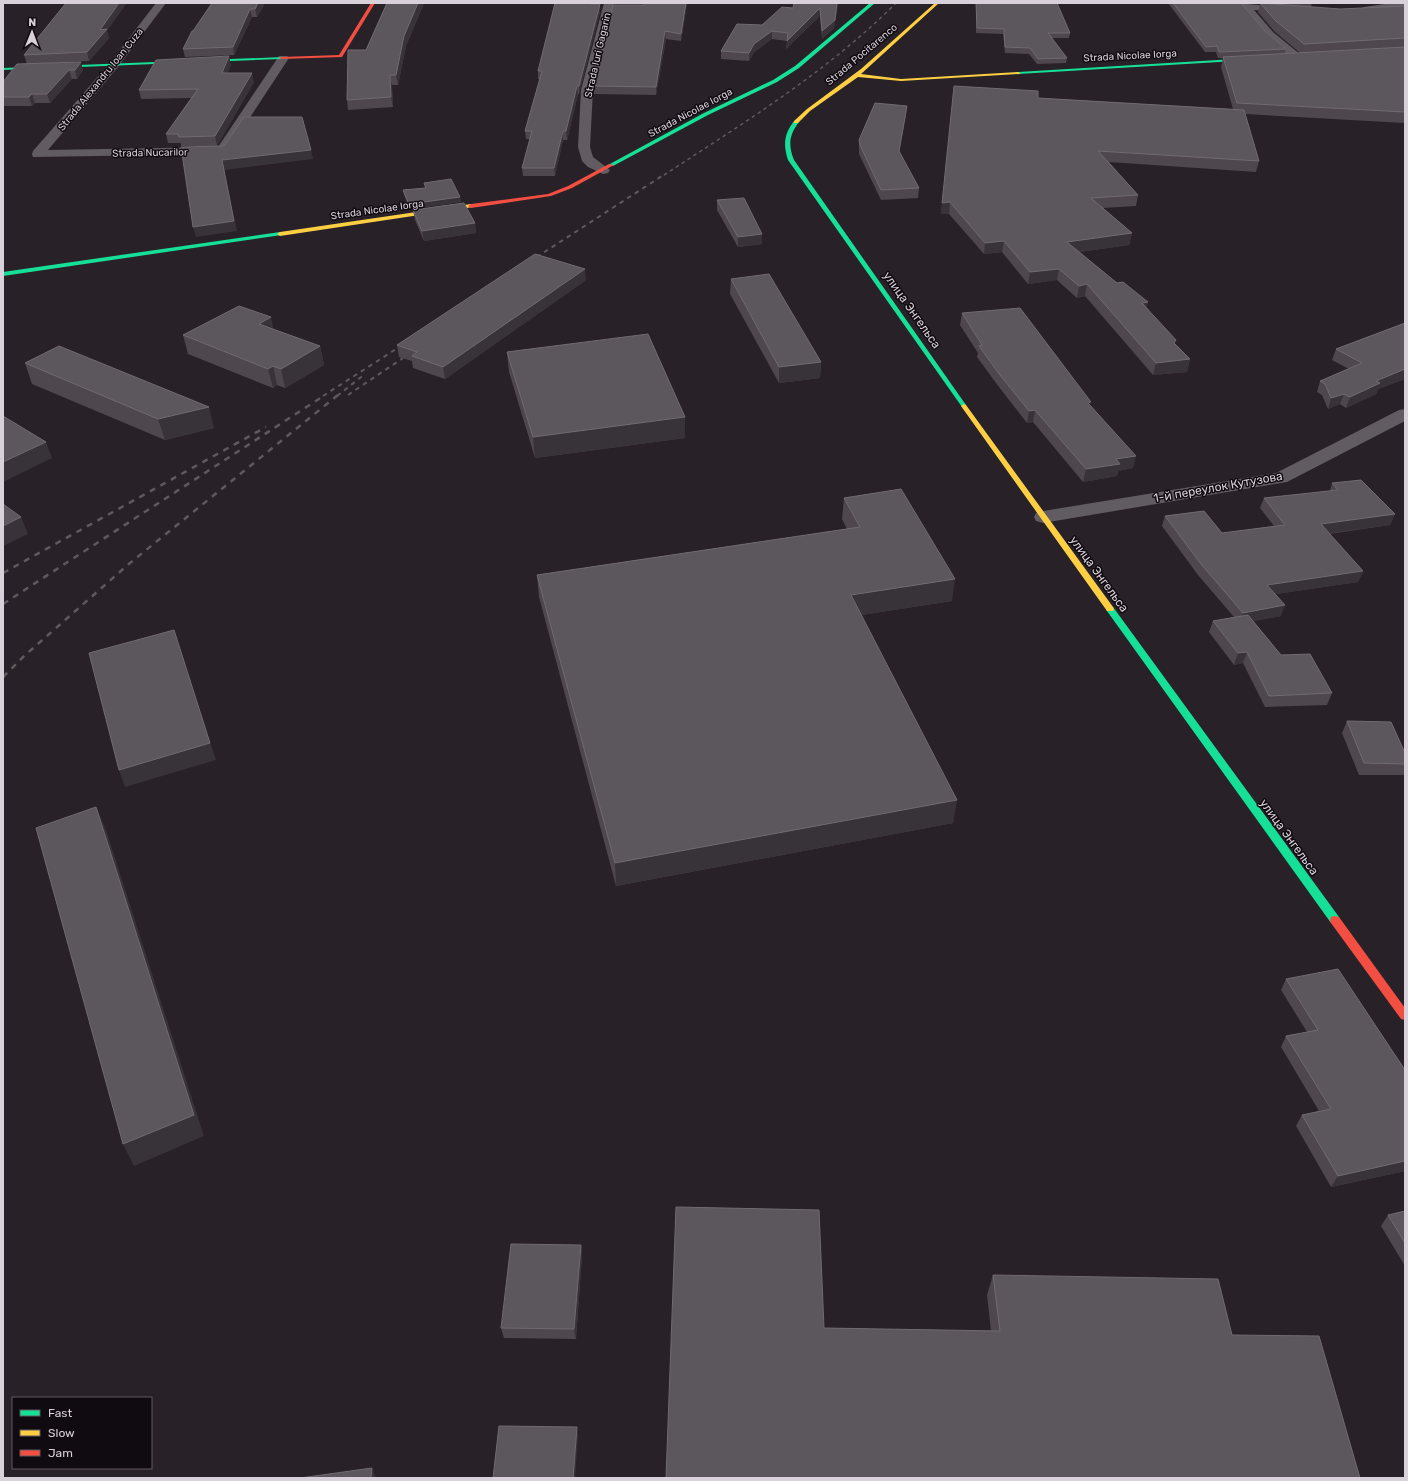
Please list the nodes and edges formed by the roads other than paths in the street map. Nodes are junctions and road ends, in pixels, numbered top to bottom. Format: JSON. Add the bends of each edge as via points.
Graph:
{"nodes":[{"id":1,"x":160,"y":3,"type":"edge"},
{"id":2,"x":373,"y":3,"type":"edge"},
{"id":3,"x":610,"y":3,"type":"edge"},
{"id":4,"x":873,"y":3,"type":"edge"},
{"id":5,"x":937,"y":3,"type":"edge"},
{"id":6,"x":1404,"y":3,"type":"edge"},
{"id":7,"x":1243,"y":5,"type":"edge"},
{"id":8,"x":1299,"y":11,"type":"edge"},
{"id":9,"x":1356,"y":11,"type":"edge"},
{"id":10,"x":1301,"y":56,"type":"joint"},
{"id":11,"x":1281,"y":57,"type":"edge"},
{"id":12,"x":283,"y":58,"type":"junction"},
{"id":13,"x":1258,"y":59,"type":"edge"},
{"id":14,"x":114,"y":65,"type":"junction"},
{"id":15,"x":3,"y":69,"type":"edge"},
{"id":16,"x":857,"y":75,"type":"junction"},
{"id":17,"x":786,"y":140,"type":"joint"},
{"id":18,"x":38,"y":154,"type":"joint"},
{"id":19,"x":603,"y":170,"type":"junction"},
{"id":20,"x":3,"y":274,"type":"edge"},
{"id":21,"x":1405,"y":414,"type":"edge"},
{"id":22,"x":1043,"y":517,"type":"junction"},
{"id":23,"x":1405,"y":1016,"type":"edge"}],
"edges":[{"from":1,"to":14,"type":"street","name":"Strada Alexandru Ioan Cuza"},
{"from":2,"to":12,"type":"street","via":[[340,56]]},
{"from":3,"to":19,"type":"street","name":"Strada Iuri Gagarin","via":[[587,90],[584,147],[587,158]]},
{"from":4,"to":19,"type":"street","name":"Strada Nicolae Iorga","via":[[797,67],[775,81],[706,114]]},
{"from":5,"to":16,"type":"street","name":"Strada Pocitarenco"},
{"from":6,"to":9,"type":"street"},
{"from":7,"to":8,"type":"street"},
{"from":7,"to":10,"type":"street","via":[[1269,34]]},
{"from":10,"to":11,"type":"street"},
{"from":12,"to":14,"type":"street"},
{"from":12,"to":18,"type":"street","name":"Strada Nucarilor","via":[[222,151]]},
{"from":13,"to":16,"type":"street","name":"Strada Nicolae Iorga","via":[[900,80]]},
{"from":14,"to":15,"type":"street"},
{"from":14,"to":18,"type":"street","name":"Strada Alexandru Ioan Cuza"},
{"from":16,"to":17,"type":"street","name":"Strada Pocitarenco","via":[[798,119]]},
{"from":17,"to":22,"type":"street","name":"улица Энгельса","via":[[791,160]]},
{"from":19,"to":20,"type":"street","name":"Strada Nicolae Iorga","via":[[549,195]]},
{"from":21,"to":22,"type":"street","name":"1-й переулок Кутузова","via":[[1281,478]]},
{"from":22,"to":23,"type":"street","name":"улица Энгельса"}]}
